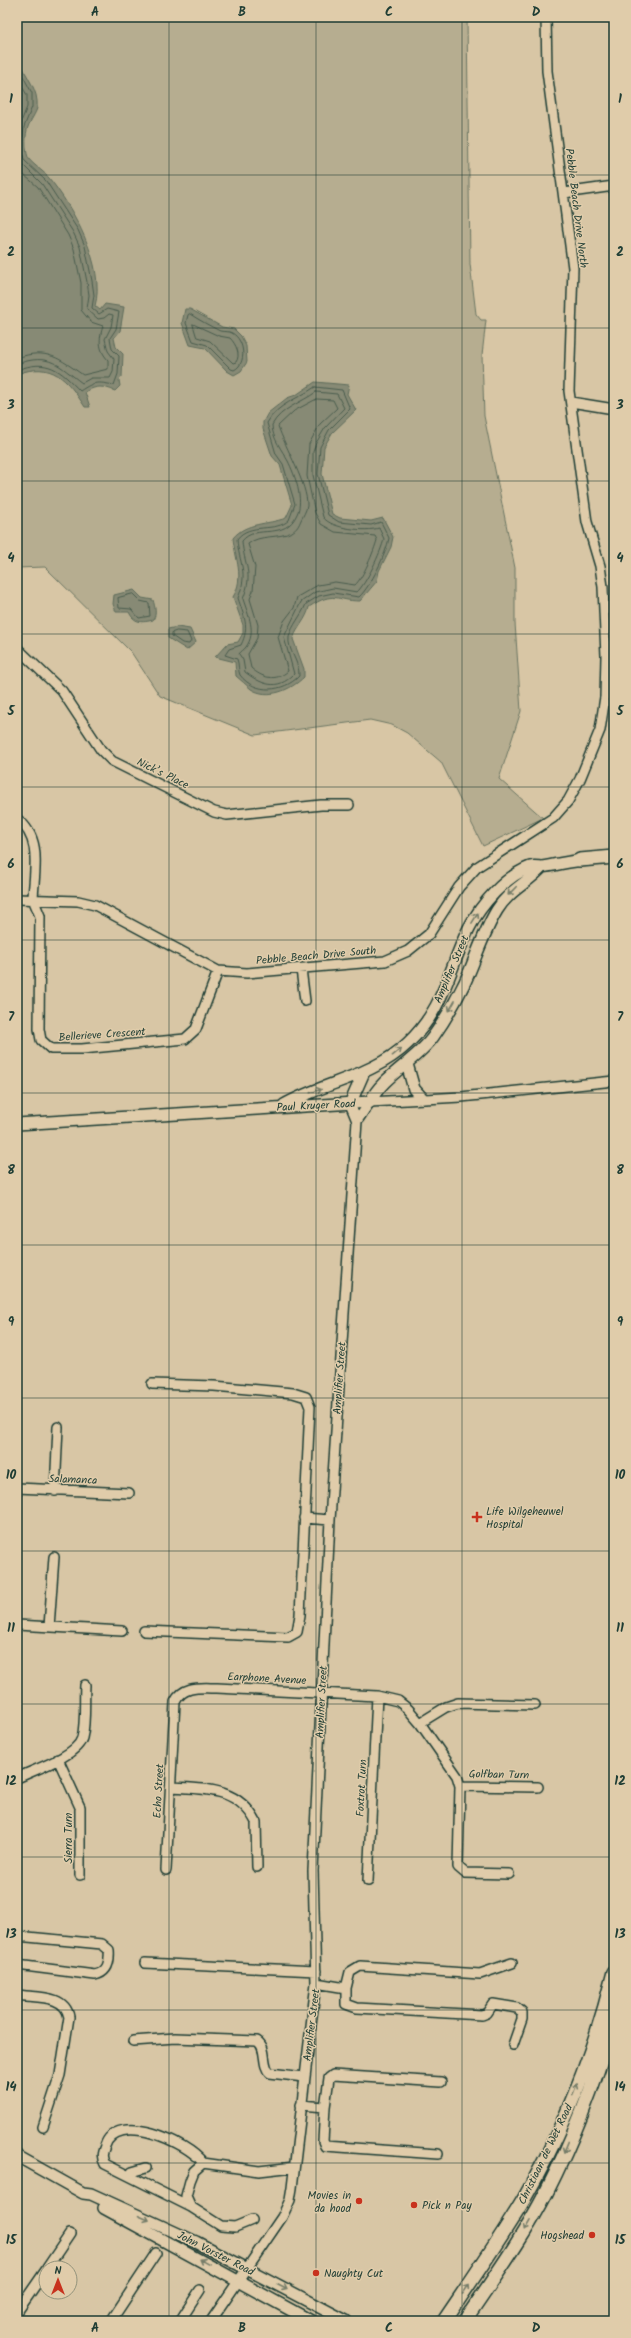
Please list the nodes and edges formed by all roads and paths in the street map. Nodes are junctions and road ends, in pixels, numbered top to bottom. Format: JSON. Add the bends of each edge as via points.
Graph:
{"nodes":[{"id":1,"x":546,"y":17,"type":"edge"},
{"id":2,"x":614,"y":186,"type":"edge"},
{"id":3,"x":564,"y":193,"type":"junction"},
{"id":4,"x":571,"y":402,"type":"junction"},
{"id":5,"x":614,"y":409,"type":"edge"},
{"id":6,"x":17,"y":648,"type":"edge"},
{"id":7,"x":349,"y":805,"type":"dead end"},
{"id":8,"x":17,"y":819,"type":"edge"},
{"id":9,"x":580,"y":860,"type":"joint"},
{"id":10,"x":612,"y":860,"type":"edge"},
{"id":11,"x":542,"y":867,"type":"junction"},
{"id":12,"x":17,"y":899,"type":"edge"},
{"id":13,"x":34,"y":899,"type":"junction"},
{"id":14,"x":301,"y":969,"type":"junction"},
{"id":15,"x":218,"y":971,"type":"junction"},
{"id":16,"x":305,"y":1001,"type":"dead end"},
{"id":17,"x":407,"y":1064,"type":"junction"},
{"id":18,"x":364,"y":1072,"type":"junction"},
{"id":19,"x":614,"y":1081,"type":"edge"},
{"id":20,"x":422,"y":1098,"type":"junction"},
{"id":21,"x":370,"y":1102,"type":"junction"},
{"id":22,"x":350,"y":1104,"type":"junction"},
{"id":23,"x":280,"y":1106,"type":"junction"},
{"id":24,"x":357,"y":1121,"type":"junction"},
{"id":25,"x":17,"y":1124,"type":"edge"},
{"id":26,"x":152,"y":1384,"type":"dead end"},
{"id":27,"x":58,"y":1427,"type":"dead end"},
{"id":28,"x":17,"y":1488,"type":"edge"},
{"id":29,"x":55,"y":1490,"type":"junction"},
{"id":30,"x":129,"y":1493,"type":"dead end"},
{"id":31,"x":304,"y":1518,"type":"junction"},
{"id":32,"x":330,"y":1520,"type":"junction"},
{"id":33,"x":54,"y":1557,"type":"dead end"},
{"id":34,"x":17,"y":1625,"type":"edge"},
{"id":35,"x":49,"y":1627,"type":"junction"},
{"id":36,"x":122,"y":1630,"type":"dead end"},
{"id":37,"x":144,"y":1631,"type":"dead end"},
{"id":38,"x":84,"y":1685,"type":"dead end"},
{"id":39,"x":321,"y":1694,"type":"junction"},
{"id":40,"x":377,"y":1696,"type":"junction"},
{"id":41,"x":535,"y":1705,"type":"dead end"},
{"id":42,"x":174,"y":1713,"type":"joint"},
{"id":43,"x":420,"y":1723,"type":"junction"},
{"id":44,"x":58,"y":1759,"type":"junction"},
{"id":45,"x":17,"y":1778,"type":"edge"},
{"id":46,"x":460,"y":1786,"type":"junction"},
{"id":47,"x":171,"y":1787,"type":"junction"},
{"id":48,"x":538,"y":1787,"type":"dead end"},
{"id":49,"x":257,"y":1867,"type":"dead end"},
{"id":50,"x":166,"y":1870,"type":"dead end"},
{"id":51,"x":509,"y":1874,"type":"dead end"},
{"id":52,"x":80,"y":1875,"type":"dead end"},
{"id":53,"x":368,"y":1881,"type":"dead end"},
{"id":54,"x":17,"y":1936,"type":"edge"},
{"id":55,"x":145,"y":1963,"type":"dead end"},
{"id":56,"x":512,"y":1963,"type":"dead end"},
{"id":57,"x":17,"y":1965,"type":"edge"},
{"id":58,"x":316,"y":1971,"type":"junction"},
{"id":59,"x":614,"y":1972,"type":"edge"},
{"id":60,"x":316,"y":1983,"type":"junction"},
{"id":61,"x":346,"y":1988,"type":"junction"},
{"id":62,"x":17,"y":1995,"type":"edge"},
{"id":63,"x":614,"y":2018,"type":"edge"},
{"id":64,"x":133,"y":2041,"type":"dead end"},
{"id":65,"x":513,"y":2045,"type":"dead end"},
{"id":66,"x":304,"y":2077,"type":"junction"},
{"id":67,"x":441,"y":2082,"type":"dead end"},
{"id":68,"x":301,"y":2105,"type":"junction"},
{"id":69,"x":325,"y":2107,"type":"junction"},
{"id":70,"x":43,"y":2127,"type":"dead end"},
{"id":71,"x":438,"y":2154,"type":"dead end"},
{"id":72,"x":17,"y":2156,"type":"edge"},
{"id":73,"x":203,"y":2162,"type":"junction"},
{"id":74,"x":294,"y":2167,"type":"junction"},
{"id":75,"x":146,"y":2168,"type":"dead end"},
{"id":76,"x":130,"y":2176,"type":"junction"},
{"id":77,"x":83,"y":2192,"type":"junction"},
{"id":78,"x":191,"y":2207,"type":"junction"},
{"id":79,"x":252,"y":2220,"type":"dead end"},
{"id":80,"x":70,"y":2234,"type":"dead end"},
{"id":81,"x":156,"y":2253,"type":"dead end"},
{"id":82,"x":53,"y":2260,"type":"edge"},
{"id":83,"x":248,"y":2269,"type":"junction"},
{"id":84,"x":239,"y":2281,"type":"junction"},
{"id":85,"x":38,"y":2282,"type":"edge"},
{"id":86,"x":200,"y":2290,"type":"dead end"},
{"id":87,"x":17,"y":2312,"type":"edge"},
{"id":88,"x":114,"y":2320,"type":"edge"},
{"id":89,"x":180,"y":2321,"type":"edge"},
{"id":90,"x":211,"y":2321,"type":"edge"},
{"id":91,"x":311,"y":2321,"type":"edge"},
{"id":92,"x":346,"y":2321,"type":"edge"},
{"id":93,"x":444,"y":2321,"type":"edge"},
{"id":94,"x":465,"y":2321,"type":"edge"}],
"edges":[{"from":1,"to":3,"type":"street","name":"Pebble Beach Drive North","via":[[547,71]]},
{"from":2,"to":3,"type":"street"},
{"from":3,"to":4,"type":"street","name":"Pebble Beach Drive North","via":[[573,268],[569,377]]},
{"from":4,"to":5,"type":"street"},
{"from":4,"to":14,"type":"street","name":"Pebble Beach Drive South","via":[[587,522],[602,575],[606,656],[606,685],[600,730],[580,779],[568,801],[553,818],[477,867],[459,887],[432,931],[408,951],[375,964]]},
{"from":6,"to":7,"type":"street","name":"Nick’s Place","via":[[62,691],[101,750],[112,761],[214,812],[238,816],[306,806]]},
{"from":8,"to":13,"type":"street","via":[[27,826],[34,841]]},
{"from":9,"to":10,"type":"main road"},
{"from":9,"to":11,"type":"street","name":"Amplifier Street"},
{"from":11,"to":17,"type":"street","name":"Amplifier Street","one_way":true,"via":[[512,890],[497,910],[465,982],[444,1021],[432,1039]]},
{"from":18,"to":11,"type":"street","name":"Amplifier Street","one_way":true,"via":[[408,1043],[423,1026],[442,996],[469,928],[489,899],[516,876],[531,867]]},
{"from":12,"to":13,"type":"street","name":"Pebble Beach Drive South"},
{"from":13,"to":15,"type":"street","name":"Pebble Beach Drive South","via":[[78,901],[95,905]]},
{"from":13,"to":15,"type":"street","name":"Bellerieve Crescent","via":[[40,916],[39,1029],[41,1040],[51,1049],[82,1049],[185,1039],[196,1029]]},
{"from":14,"to":15,"type":"street","name":"Pebble Beach Drive South","via":[[248,973]]},
{"from":14,"to":16,"type":"street"},
{"from":17,"to":20,"type":"street","via":[[414,1089]]},
{"from":17,"to":21,"type":"street","name":"Amplifier Street","via":[[381,1086]]},
{"from":18,"to":22,"type":"street"},
{"from":23,"to":18,"type":"street","name":"Amplifier Street","one_way":true},
{"from":19,"to":20,"type":"street","name":"Paul Kruger Road","via":[[461,1097]]},
{"from":20,"to":21,"type":"street","name":"Paul Kruger Road"},
{"from":21,"to":22,"type":"street","name":"Paul Kruger Road"},
{"from":21,"to":24,"type":"street","name":"Amplifier Street"},
{"from":22,"to":23,"type":"street","name":"Paul Kruger Road"},
{"from":22,"to":24,"type":"street","name":"Amplifier Street"},
{"from":23,"to":25,"type":"street","name":"Paul Kruger Road"},
{"from":24,"to":32,"type":"street","name":"Amplifier Street"},
{"from":26,"to":31,"type":"street","via":[[222,1387],[292,1393],[306,1397],[310,1408]]},
{"from":27,"to":29,"type":"street"},
{"from":28,"to":29,"type":"street","name":"Salamanca"},
{"from":29,"to":30,"type":"street","name":"Salamanca"},
{"from":31,"to":32,"type":"street"},
{"from":31,"to":37,"type":"street","via":[[300,1615],[294,1635]]},
{"from":32,"to":39,"type":"street","name":"Amplifier Street"},
{"from":33,"to":35,"type":"street"},
{"from":34,"to":35,"type":"street"},
{"from":35,"to":36,"type":"street"},
{"from":38,"to":44,"type":"street","via":[[82,1738],[76,1747]]},
{"from":39,"to":40,"type":"street","name":"Earphone Avenue"},
{"from":39,"to":42,"type":"street","name":"Earphone Avenue","via":[[192,1688],[178,1696]]},
{"from":39,"to":58,"type":"street","name":"Amplifier Street","via":[[313,1871]]},
{"from":40,"to":43,"type":"street","name":"Earphone Avenue","via":[[402,1704]]},
{"from":40,"to":53,"type":"street","name":"Foxtrot Turn"},
{"from":41,"to":43,"type":"street","via":[[458,1703],[446,1707]]},
{"from":42,"to":47,"type":"street","name":"Echo Street"},
{"from":43,"to":46,"type":"street","name":"Earphone Avenue","via":[[454,1770]]},
{"from":44,"to":45,"type":"street"},
{"from":44,"to":52,"type":"street","name":"Sierra Turn","via":[[80,1807]]},
{"from":46,"to":48,"type":"street","name":"Golfban Turn"},
{"from":46,"to":51,"type":"street","name":"Earphone Avenue","via":[[458,1867],[465,1873]]},
{"from":47,"to":49,"type":"street","via":[[220,1791],[238,1801],[256,1822]]},
{"from":47,"to":50,"type":"street","name":"Echo Street"},
{"from":54,"to":57,"type":"street","via":[[102,1944],[109,1950],[106,1969],[103,1973],[95,1975]]},
{"from":55,"to":58,"type":"street"},
{"from":56,"to":61,"type":"street","via":[[480,1974],[360,1966],[350,1972]]},
{"from":58,"to":60,"type":"street","name":"Amplifier Street"},
{"from":93,"to":59,"type":"main road","name":"Christiaan de Wet Road","one_way":true,"via":[[502,2234],[540,2167],[592,2045]]},
{"from":60,"to":61,"type":"street"},
{"from":60,"to":66,"type":"street","name":"Amplifier Street"},
{"from":61,"to":65,"type":"street","via":[[346,2004],[357,2008],[482,2015],[494,2004],[517,2008],[522,2012],[522,2019]]},
{"from":62,"to":70,"type":"street","via":[[59,2002],[68,2009],[60,2075]]},
{"from":63,"to":94,"type":"main road","name":"Christiaan de Wet Road","one_way":true,"via":[[592,2084],[546,2193]]},
{"from":64,"to":66,"type":"street","via":[[175,2038],[257,2041],[262,2045],[265,2066],[270,2073]]},
{"from":66,"to":68,"type":"street","name":"Amplifier Street"},
{"from":67,"to":69,"type":"street","via":[[333,2075],[330,2078]]},
{"from":68,"to":69,"type":"street"},
{"from":68,"to":74,"type":"street","name":"Amplifier Street"},
{"from":69,"to":71,"type":"street","via":[[325,2146]]},
{"from":72,"to":77,"type":"street","name":"John Vorster Road"},
{"from":73,"to":74,"type":"street","via":[[259,2171]]},
{"from":73,"to":76,"type":"street","via":[[197,2155],[173,2141],[141,2130],[119,2131],[106,2140],[102,2156],[105,2164]]},
{"from":73,"to":78,"type":"street","via":[[194,2171],[190,2181],[186,2196]]},
{"from":74,"to":83,"type":"street","name":"Amplifier Street","via":[[289,2205]]},
{"from":75,"to":76,"type":"street","via":[[132,2172]]},
{"from":76,"to":78,"type":"street"},
{"from":77,"to":83,"type":"street","name":"John Vorster Road","one_way":true,"via":[[160,2224]]},
{"from":84,"to":77,"type":"street","name":"John Vorster Road","one_way":true,"via":[[89,2199]]},
{"from":78,"to":79,"type":"street","via":[[221,2226],[235,2226]]},
{"from":80,"to":82,"type":"street"},
{"from":81,"to":88,"type":"street"},
{"from":83,"to":84,"type":"street","name":"Amplifier Street"},
{"from":83,"to":92,"type":"street","name":"John Vorster Road","one_way":true},
{"from":84,"to":90,"type":"street","name":"Amplifier Street"},
{"from":84,"to":91,"type":"street","name":"John Vorster Road"},
{"from":85,"to":87,"type":"street"},
{"from":86,"to":89,"type":"street"}]}
